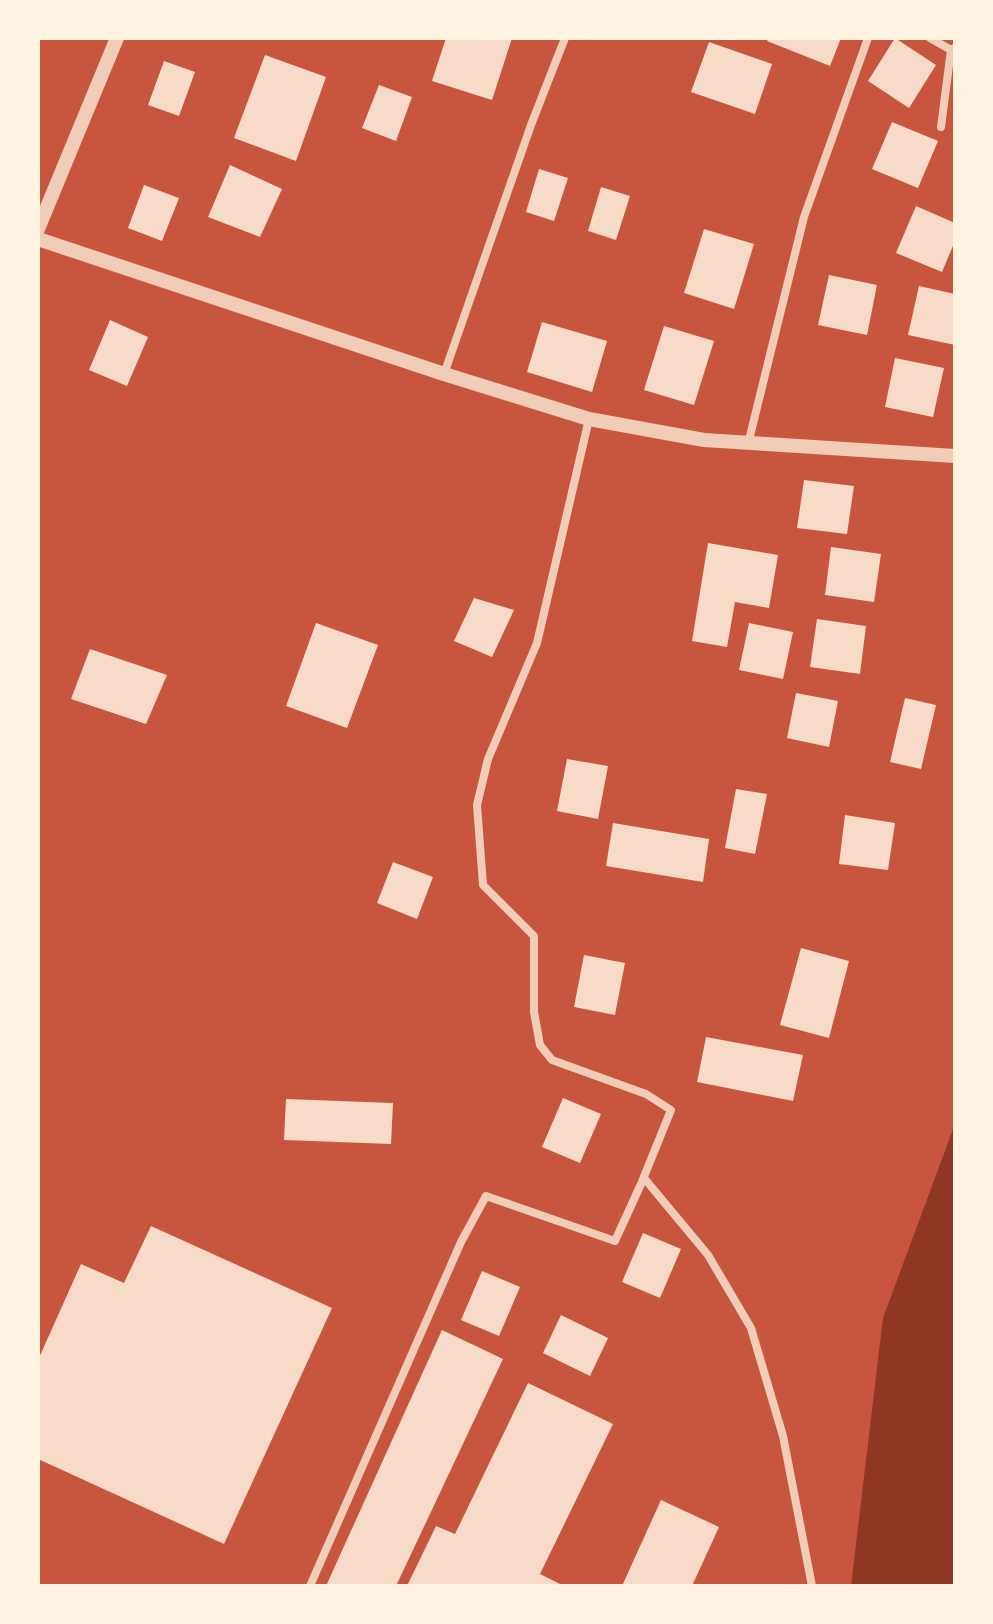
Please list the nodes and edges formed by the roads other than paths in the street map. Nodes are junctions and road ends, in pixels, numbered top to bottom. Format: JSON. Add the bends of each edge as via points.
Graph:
{"nodes":[{"id":1,"x":117,"y":38,"type":"edge"},
{"id":2,"x":565,"y":38,"type":"edge"},
{"id":3,"x":868,"y":38,"type":"edge"},
{"id":4,"x":930,"y":38,"type":"edge"},
{"id":5,"x":953,"y":49,"type":"edge"},
{"id":6,"x":941,"y":127,"type":"dead end"},
{"id":7,"x":38,"y":229,"type":"edge"},
{"id":8,"x":38,"y":239,"type":"edge"},
{"id":9,"x":444,"y":374,"type":"junction"},
{"id":10,"x":589,"y":419,"type":"junction"},
{"id":11,"x":748,"y":444,"type":"junction"},
{"id":12,"x":955,"y":456,"type":"edge"},
{"id":13,"x":644,"y":1178,"type":"junction"},
{"id":14,"x":310,"y":1586,"type":"edge"},
{"id":15,"x":812,"y":1586,"type":"edge"}],
"edges":[{"from":1,"to":7,"type":"street"},
{"from":2,"to":9,"type":"street"},
{"from":3,"to":11,"type":"street","via":[[804,217]]},
{"from":4,"to":5,"type":"street"},
{"from":5,"to":6,"type":"street"},
{"from":8,"to":9,"type":"street"},
{"from":9,"to":10,"type":"street"},
{"from":10,"to":11,"type":"street"},
{"from":10,"to":13,"type":"street","via":[[537,643],[488,759],[477,805],[483,885],[534,936],[534,1012],[540,1045],[552,1060],[646,1094],[671,1110]]},
{"from":11,"to":12,"type":"street"},
{"from":13,"to":14,"type":"street","via":[[615,1241],[486,1196]]},
{"from":13,"to":15,"type":"street","via":[[708,1255],[751,1328],[783,1436]]}]}
